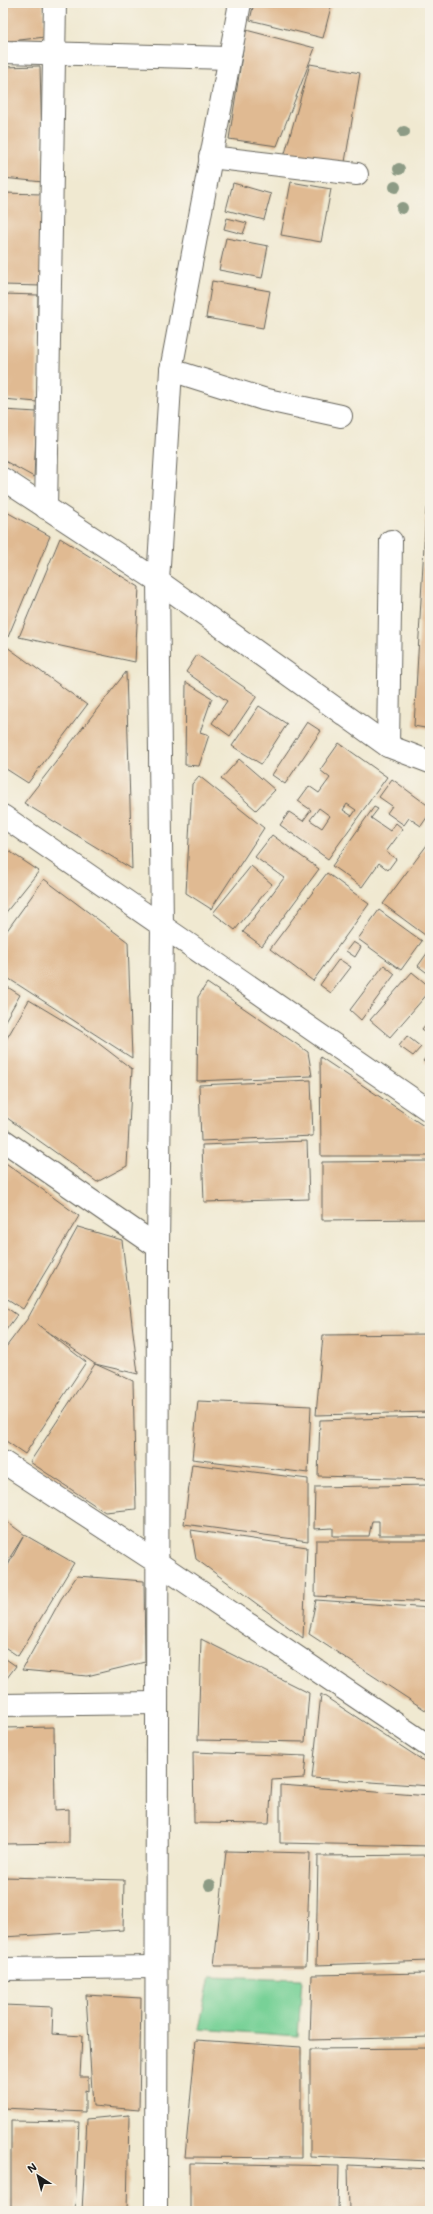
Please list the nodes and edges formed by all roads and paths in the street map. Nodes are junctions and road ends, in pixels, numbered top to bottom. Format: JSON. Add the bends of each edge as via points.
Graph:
{"nodes":[{"id":1,"x":55,"y":3,"type":"edge"},
{"id":2,"x":240,"y":3,"type":"edge"},
{"id":3,"x":3,"y":52,"type":"edge"},
{"id":4,"x":55,"y":52,"type":"junction"},
{"id":5,"x":229,"y":58,"type":"junction"},
{"id":6,"x":210,"y":157,"type":"junction"},
{"id":7,"x":357,"y":174,"type":"dead end"},
{"id":8,"x":171,"y":370,"type":"junction"},
{"id":9,"x":341,"y":416,"type":"dead end"},
{"id":10,"x":3,"y":479,"type":"edge"},
{"id":11,"x":46,"y":508,"type":"junction"},
{"id":12,"x":391,"y":541,"type":"dead end"},
{"id":13,"x":158,"y":581,"type":"junction"},
{"id":14,"x":388,"y":746,"type":"junction"},
{"id":15,"x":430,"y":762,"type":"edge"},
{"id":16,"x":3,"y":816,"type":"edge"},
{"id":17,"x":162,"y":927,"type":"junction"},
{"id":18,"x":430,"y":1111,"type":"edge"},
{"id":19,"x":3,"y":1140,"type":"edge"},
{"id":20,"x":158,"y":1247,"type":"junction"},
{"id":21,"x":3,"y":1462,"type":"edge"},
{"id":22,"x":158,"y":1563,"type":"junction"},
{"id":23,"x":157,"y":1703,"type":"junction"},
{"id":24,"x":3,"y":1705,"type":"edge"},
{"id":25,"x":430,"y":1747,"type":"edge"},
{"id":26,"x":156,"y":1967,"type":"junction"},
{"id":27,"x":3,"y":1969,"type":"edge"},
{"id":28,"x":156,"y":2211,"type":"edge"}],
"edges":[{"from":1,"to":4,"type":"street"},
{"from":2,"to":5,"type":"street"},
{"from":3,"to":4,"type":"street"},
{"from":4,"to":5,"type":"street"},
{"from":4,"to":11,"type":"street"},
{"from":5,"to":6,"type":"street"},
{"from":6,"to":7,"type":"street"},
{"from":6,"to":8,"type":"street"},
{"from":8,"to":9,"type":"street","via":[[263,399]]},
{"from":8,"to":13,"type":"street"},
{"from":10,"to":11,"type":"street"},
{"from":11,"to":13,"type":"street"},
{"from":12,"to":14,"type":"street"},
{"from":13,"to":14,"type":"street"},
{"from":13,"to":17,"type":"street"},
{"from":14,"to":15,"type":"street"},
{"from":16,"to":17,"type":"street"},
{"from":17,"to":18,"type":"street"},
{"from":17,"to":20,"type":"street"},
{"from":19,"to":20,"type":"street"},
{"from":20,"to":22,"type":"street"},
{"from":21,"to":22,"type":"street"},
{"from":22,"to":23,"type":"street"},
{"from":22,"to":25,"type":"street"},
{"from":23,"to":24,"type":"street"},
{"from":23,"to":26,"type":"street"},
{"from":26,"to":27,"type":"street"},
{"from":26,"to":28,"type":"street"}]}
